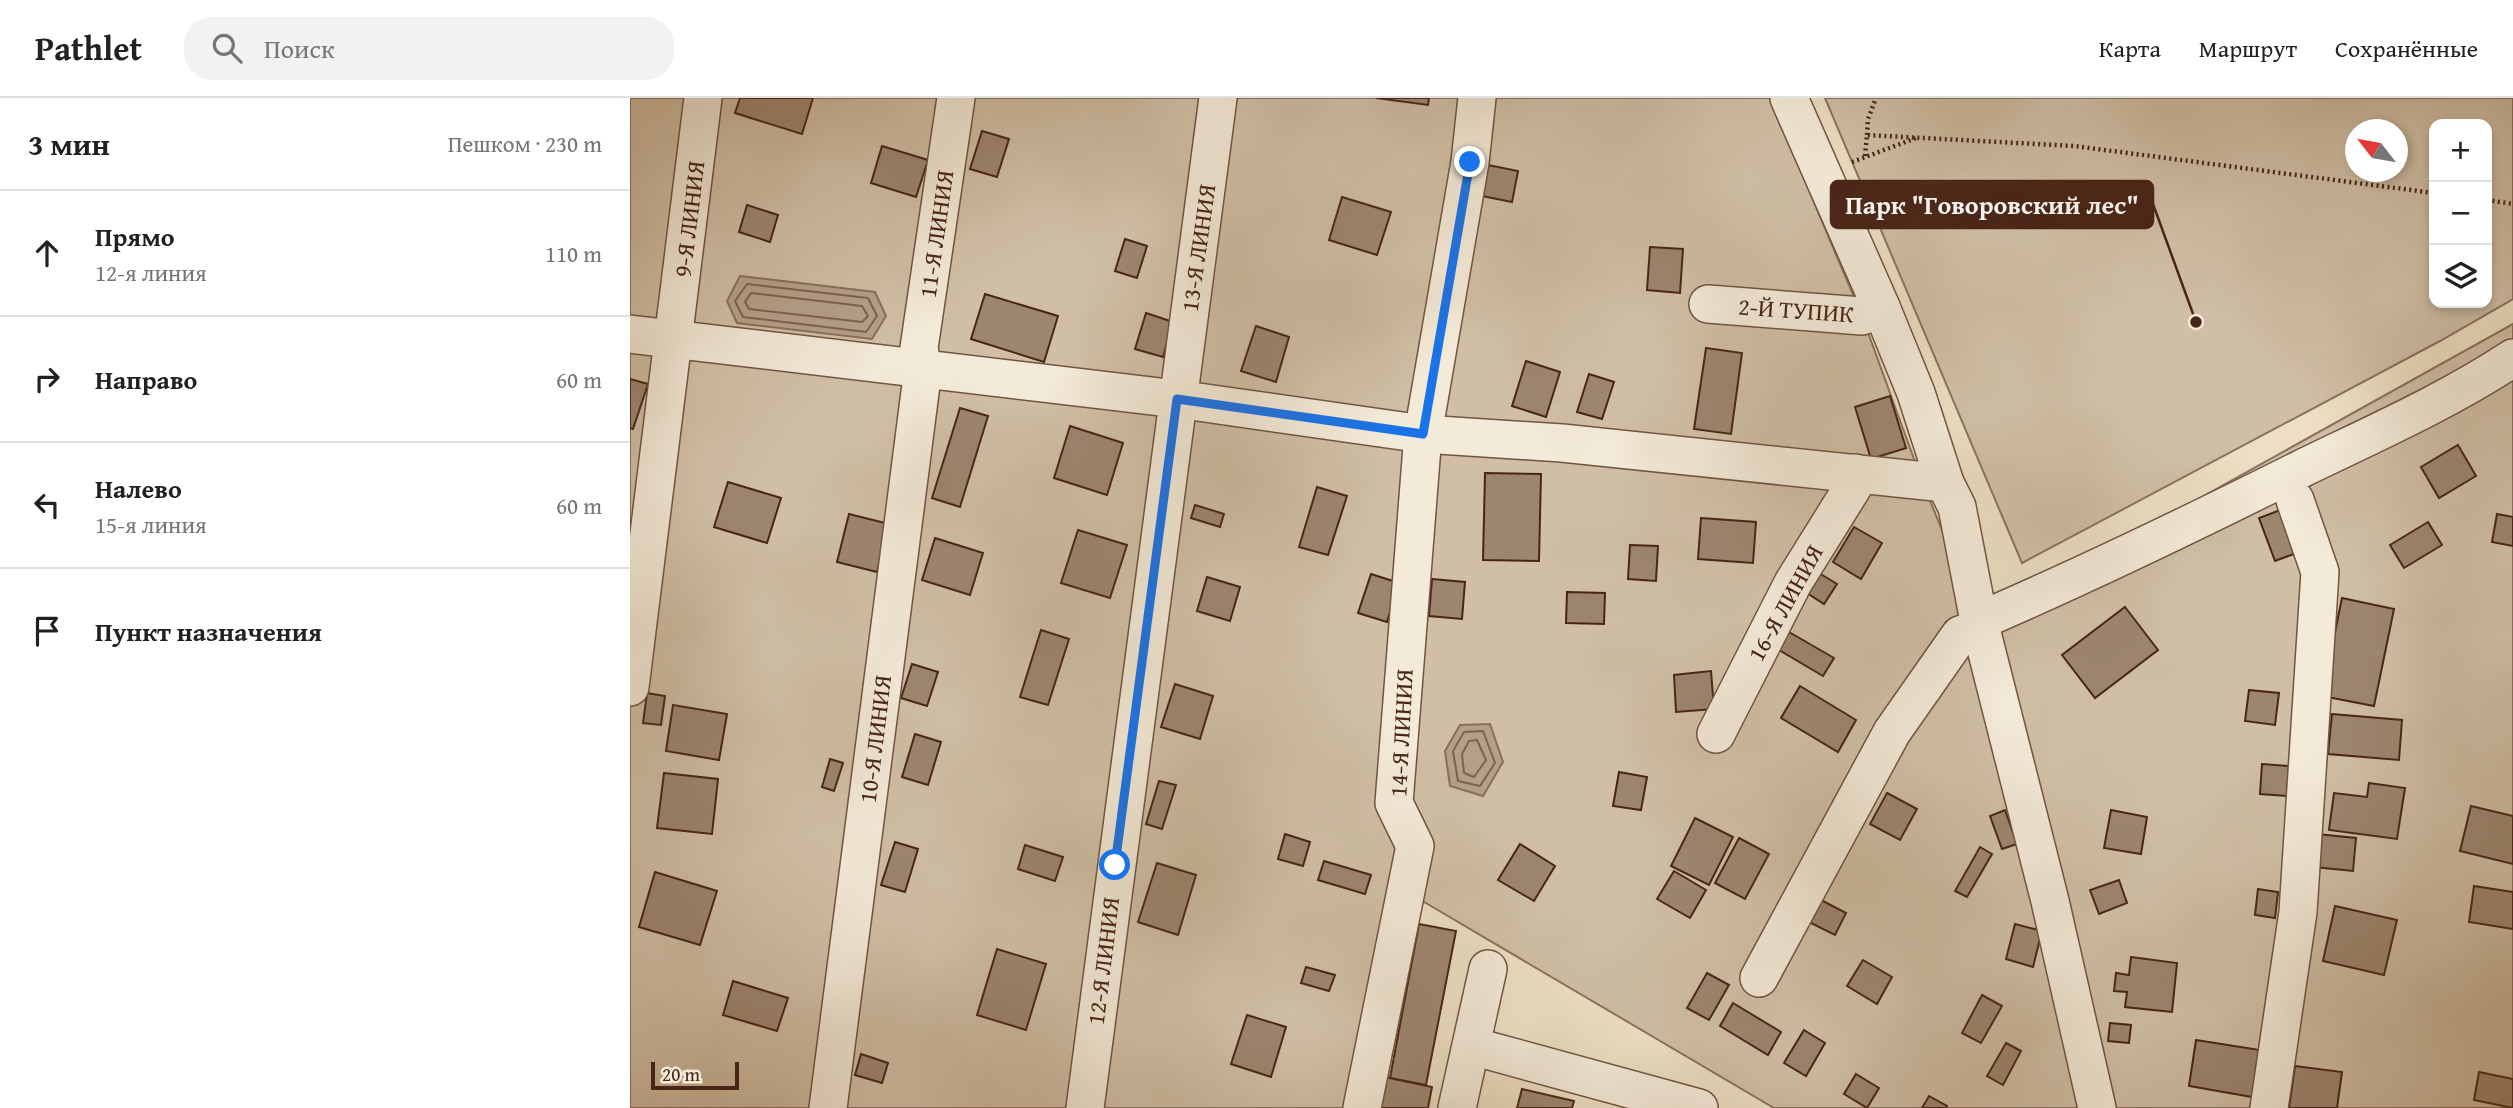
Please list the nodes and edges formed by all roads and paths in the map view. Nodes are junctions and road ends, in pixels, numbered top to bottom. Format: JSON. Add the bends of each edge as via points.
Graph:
{"nodes":[{"id":1,"x":703,"y":98,"type":"edge"},
{"id":2,"x":956,"y":98,"type":"edge"},
{"id":3,"x":1218,"y":98,"type":"edge"},
{"id":4,"x":1476,"y":98,"type":"edge"},
{"id":5,"x":1789,"y":98,"type":"edge"},
{"id":6,"x":1876,"y":98,"type":"edge"},
{"id":7,"x":1867,"y":135,"type":"junction"},
{"id":8,"x":1920,"y":136,"type":"junction"},
{"id":9,"x":1865,"y":156,"type":"junction"},
{"id":10,"x":1823,"y":175,"type":"junction"},
{"id":11,"x":2429,"y":192,"type":"edge"},
{"id":12,"x":2492,"y":201,"type":"edge"},
{"id":13,"x":2513,"y":204,"type":"edge"},
{"id":14,"x":1708,"y":304,"type":"dead end"},
{"id":15,"x":1881,"y":307,"type":"junction"},
{"id":16,"x":630,"y":334,"type":"edge"},
{"id":17,"x":674,"y":339,"type":"junction"},
{"id":18,"x":2513,"y":358,"type":"edge"},
{"id":19,"x":923,"y":369,"type":"junction"},
{"id":20,"x":1177,"y":399,"type":"junction"},
{"id":21,"x":1423,"y":434,"type":"junction"},
{"id":22,"x":1855,"y":474,"type":"junction"},
{"id":23,"x":1945,"y":483,"type":"junction"},
{"id":24,"x":2295,"y":500,"type":"dead end"},
{"id":25,"x":1980,"y":624,"type":"junction"},
{"id":26,"x":630,"y":687,"type":"edge"},
{"id":27,"x":1716,"y":734,"type":"dead end"},
{"id":28,"x":1488,"y":969,"type":"dead end"},
{"id":29,"x":1759,"y":978,"type":"dead end"},
{"id":30,"x":1472,"y":1046,"type":"junction"},
{"id":31,"x":828,"y":1108,"type":"edge"},
{"id":32,"x":1085,"y":1108,"type":"edge"},
{"id":33,"x":1362,"y":1108,"type":"edge"},
{"id":34,"x":1457,"y":1108,"type":"edge"},
{"id":35,"x":1699,"y":1108,"type":"edge"},
{"id":36,"x":2097,"y":1108,"type":"edge"},
{"id":37,"x":2269,"y":1108,"type":"edge"}],
"edges":[{"from":1,"to":17,"type":"lane","name":"9-Я ЛИНИЯ"},
{"from":2,"to":19,"type":"lane","name":"11-Я ЛИНИЯ","via":[[919,348]]},
{"from":3,"to":20,"type":"lane","name":"13-Я ЛИНИЯ"},
{"from":4,"to":21,"type":"lane","name":"14-Я ЛИНИЯ","via":[[1470,162]]},
{"from":5,"to":10,"type":"lane"},
{"from":6,"to":7,"type":"path"},
{"from":7,"to":8,"type":"path"},
{"from":7,"to":9,"type":"path"},
{"from":8,"to":9,"type":"path"},
{"from":8,"to":11,"type":"path","via":[[2074,146]]},
{"from":9,"to":10,"type":"path"},
{"from":10,"to":15,"type":"lane"},
{"from":12,"to":13,"type":"path"},
{"from":14,"to":15,"type":"lane","name":"2-Й ТУПИК","via":[[1862,316]]},
{"from":15,"to":23,"type":"lane","via":[[1916,393]]},
{"from":16,"to":17,"type":"lane"},
{"from":17,"to":19,"type":"lane"},
{"from":17,"to":26,"type":"lane","name":"9-Я ЛИНИЯ"},
{"from":18,"to":25,"type":"lane","via":[[2471,386]]},
{"from":19,"to":20,"type":"lane"},
{"from":19,"to":31,"type":"lane","name":"10-Я ЛИНИЯ"},
{"from":20,"to":21,"type":"lane"},
{"from":20,"to":32,"type":"lane","name":"12-Я ЛИНИЯ"},
{"from":21,"to":22,"type":"lane","via":[[1562,443]]},
{"from":21,"to":33,"type":"lane","name":"14-Я ЛИНИЯ","via":[[1394,803],[1415,846]]},
{"from":22,"to":23,"type":"lane"},
{"from":22,"to":27,"type":"lane","name":"16-Я ЛИНИЯ","via":[[1854,485],[1793,583]]},
{"from":23,"to":25,"type":"lane","via":[[1957,507]]},
{"from":24,"to":37,"type":"lane","via":[[2320,572],[2298,912]]},
{"from":25,"to":29,"type":"lane","via":[[1960,635],[1892,732]]},
{"from":25,"to":36,"type":"lane"},
{"from":28,"to":30,"type":"lane"},
{"from":30,"to":34,"type":"lane"},
{"from":30,"to":35,"type":"lane"}]}
